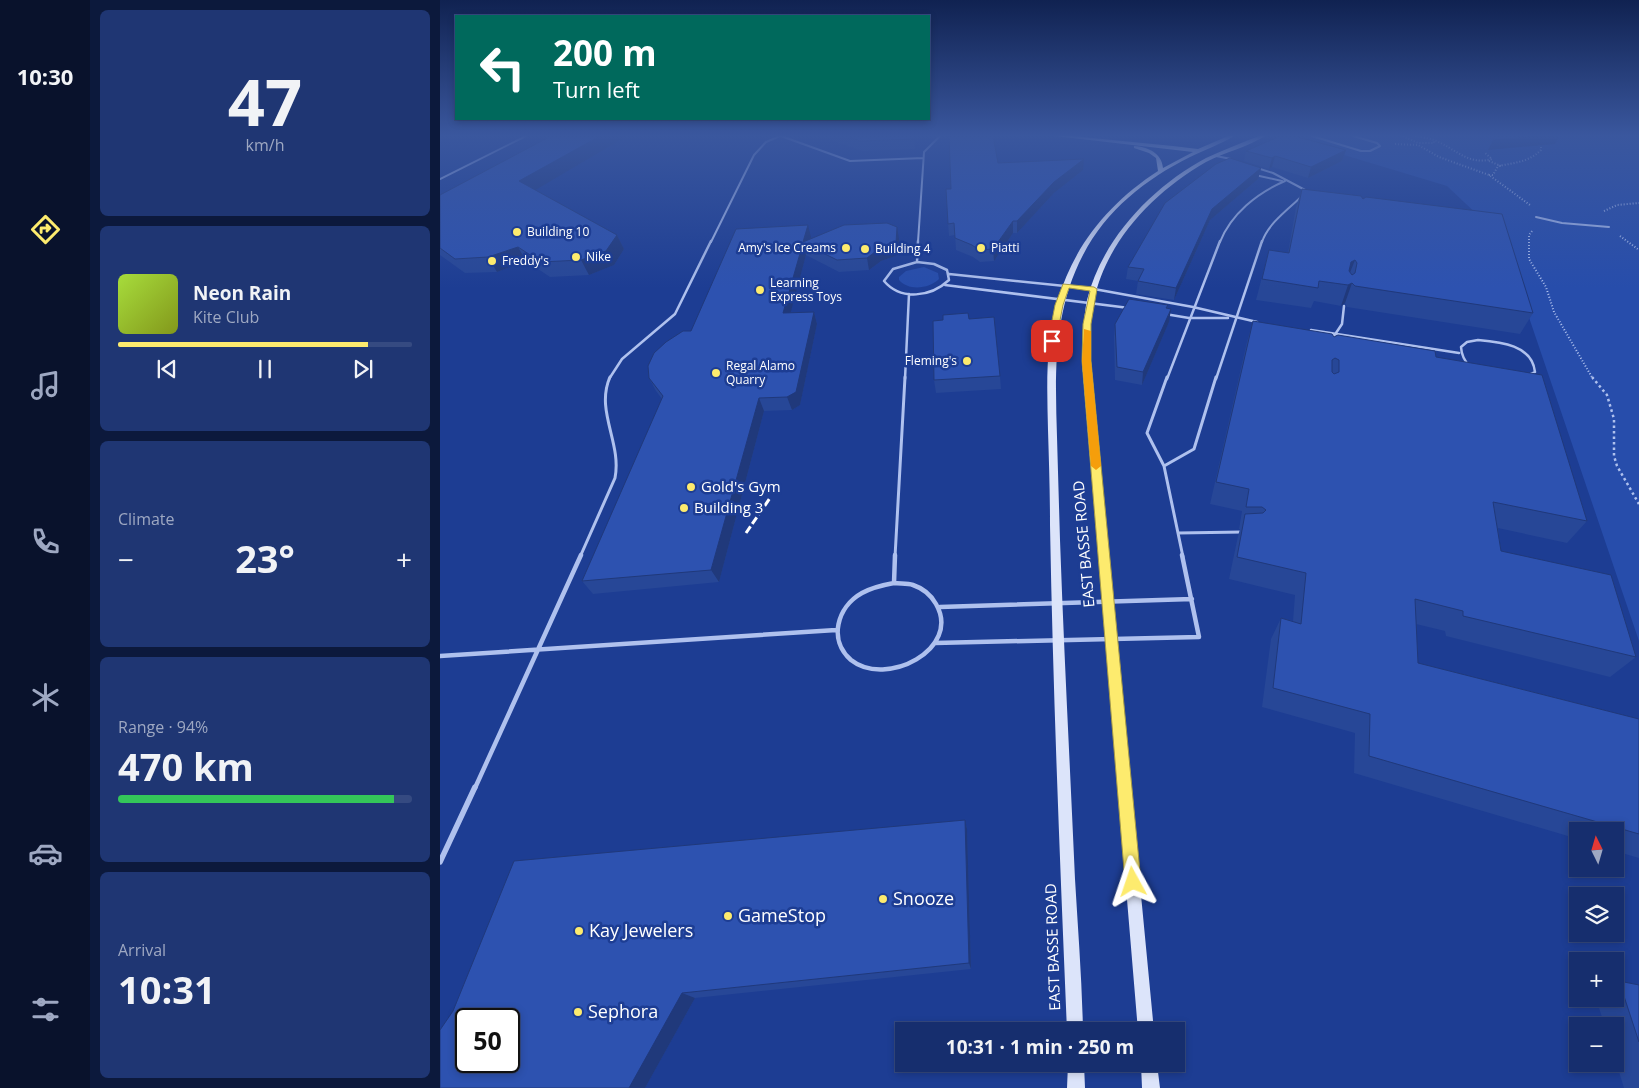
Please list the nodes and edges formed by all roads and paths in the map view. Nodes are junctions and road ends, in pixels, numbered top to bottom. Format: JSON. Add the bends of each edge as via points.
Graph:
{"nodes":[{"id":1,"x":738,"y":187,"type":"edge"},
{"id":2,"x":922,"y":187,"type":"edge"},
{"id":3,"x":1139,"y":187,"type":"edge"},
{"id":4,"x":1168,"y":187,"type":"edge"},
{"id":5,"x":1272,"y":187,"type":"edge"},
{"id":6,"x":1298,"y":187,"type":"edge"},
{"id":7,"x":1505,"y":187,"type":"edge"},
{"id":8,"x":1536,"y":217,"type":"junction"},
{"id":9,"x":1609,"y":227,"type":"dead end"},
{"id":10,"x":918,"y":262,"type":"junction"},
{"id":11,"x":949,"y":274,"type":"junction"},
{"id":12,"x":945,"y":285,"type":"junction"},
{"id":13,"x":1066,"y":286,"type":"junction"},
{"id":14,"x":1094,"y":289,"type":"junction"},
{"id":15,"x":909,"y":294,"type":"junction"},
{"id":16,"x":1061,"y":298,"type":"junction"},
{"id":17,"x":1092,"y":302,"type":"junction"},
{"id":18,"x":1344,"y":306,"type":"edge"},
{"id":19,"x":1193,"y":307,"type":"junction"},
{"id":20,"x":1134,"y":309,"type":"edge"},
{"id":21,"x":1162,"y":313,"type":"edge"},
{"id":22,"x":1189,"y":318,"type":"junction"},
{"id":23,"x":1235,"y":318,"type":"junction"},
{"id":24,"x":1262,"y":322,"type":"edge"},
{"id":25,"x":1308,"y":330,"type":"edge"},
{"id":26,"x":1335,"y":334,"type":"junction"},
{"id":27,"x":1331,"y":340,"type":"edge"},
{"id":28,"x":1459,"y":353,"type":"junction"},
{"id":29,"x":1164,"y":466,"type":"junction"},
{"id":30,"x":1639,"y":504,"type":"edge"},
{"id":31,"x":1244,"y":532,"type":"edge"},
{"id":32,"x":1178,"y":533,"type":"junction"},
{"id":33,"x":894,"y":583,"type":"junction"},
{"id":34,"x":1192,"y":599,"type":"junction"},
{"id":35,"x":1107,"y":602,"type":"junction"},
{"id":36,"x":1057,"y":604,"type":"junction"},
{"id":37,"x":940,"y":607,"type":"junction"},
{"id":38,"x":836,"y":630,"type":"junction"},
{"id":39,"x":1111,"y":639,"type":"junction"},
{"id":40,"x":1058,"y":640,"type":"junction"},
{"id":41,"x":935,"y":643,"type":"junction"},
{"id":42,"x":538,"y":650,"type":"junction"},
{"id":43,"x":440,"y":656,"type":"edge"},
{"id":44,"x":440,"y":862,"type":"edge"},
{"id":45,"x":1075,"y":1022,"type":"edge"},
{"id":46,"x":1145,"y":1022,"type":"edge"},
{"id":47,"x":1076,"y":1072,"type":"edge"},
{"id":48,"x":1150,"y":1072,"type":"edge"},
{"id":49,"x":1076,"y":1088,"type":"edge"},
{"id":50,"x":1151,"y":1088,"type":"edge"}],
"edges":[{"from":1,"to":42,"type":"lane","via":[[675,314],[631,349],[609,381],[603,408],[616,447],[618,468]]},
{"from":2,"to":10,"type":"lane"},
{"from":3,"to":13,"type":"main road","name":"EAST BASSE ROAD","via":[[1104,217],[1080,254]]},
{"from":4,"to":14,"type":"main road","name":"EAST BASSE ROAD","via":[[1131,221],[1108,255]]},
{"from":5,"to":19,"type":"lane","via":[[1247,204],[1225,229]]},
{"from":6,"to":23,"type":"lane","via":[[1310,192],[1281,215],[1264,236]]},
{"from":7,"to":8,"type":"path","via":[[1534,209]]},
{"from":8,"to":9,"type":"lane"},
{"from":8,"to":30,"type":"path","via":[[1529,235],[1529,259],[1546,286],[1554,312],[1588,373],[1607,394],[1614,419],[1614,456]]},
{"from":10,"to":11,"type":"lane","via":[[934,264]]},
{"from":10,"to":15,"type":"lane","via":[[897,267],[885,276],[884,282],[893,291]]},
{"from":11,"to":12,"type":"lane"},
{"from":11,"to":13,"type":"lane"},
{"from":12,"to":15,"type":"lane","via":[[929,292]]},
{"from":12,"to":16,"type":"lane"},
{"from":13,"to":14,"type":"lane"},
{"from":13,"to":16,"type":"main road","name":"EAST BASSE ROAD"},
{"from":14,"to":17,"type":"main road","name":"EAST BASSE ROAD"},
{"from":14,"to":19,"type":"lane"},
{"from":15,"to":33,"type":"lane"},
{"from":16,"to":17,"type":"lane"},
{"from":16,"to":36,"type":"main road","name":"EAST BASSE ROAD","via":[[1052,341]]},
{"from":17,"to":20,"type":"lane"},
{"from":17,"to":35,"type":"main road","name":"EAST BASSE ROAD","via":[[1087,324],[1086,361]]},
{"from":18,"to":26,"type":"lane","via":[[1342,324]]},
{"from":19,"to":22,"type":"lane"},
{"from":19,"to":23,"type":"lane"},
{"from":21,"to":22,"type":"lane"},
{"from":22,"to":23,"type":"lane"},
{"from":22,"to":29,"type":"lane","via":[[1147,433]]},
{"from":23,"to":24,"type":"lane"},
{"from":23,"to":29,"type":"lane","via":[[1194,449]]},
{"from":25,"to":26,"type":"lane"},
{"from":26,"to":27,"type":"lane"},
{"from":26,"to":28,"type":"lane"},
{"from":28,"to":28,"type":"lane","via":[[1473,369],[1503,379],[1518,380],[1535,372],[1536,365],[1530,357],[1492,340],[1473,341],[1460,347]]},
{"from":29,"to":32,"type":"lane"},
{"from":31,"to":32,"type":"lane"},
{"from":32,"to":34,"type":"lane"},
{"from":33,"to":37,"type":"lane","via":[[913,585],[929,594]]},
{"from":33,"to":38,"type":"lane","via":[[873,588],[855,598],[842,612]]},
{"from":34,"to":35,"type":"lane"},
{"from":34,"to":39,"type":"lane","via":[[1199,637]]},
{"from":35,"to":36,"type":"lane"},
{"from":35,"to":39,"type":"main road","name":"EAST BASSE ROAD"},
{"from":36,"to":37,"type":"lane"},
{"from":36,"to":40,"type":"main road","name":"EAST BASSE ROAD"},
{"from":37,"to":41,"type":"lane","via":[[941,631]]},
{"from":38,"to":41,"type":"lane","via":[[838,646],[848,659],[863,668],[883,671],[904,667],[922,657]]},
{"from":38,"to":42,"type":"lane"},
{"from":39,"to":40,"type":"lane"},
{"from":39,"to":46,"type":"main road","name":"EAST BASSE ROAD"},
{"from":40,"to":41,"type":"lane"},
{"from":40,"to":45,"type":"main road","name":"EAST BASSE ROAD"},
{"from":42,"to":43,"type":"lane"},
{"from":42,"to":44,"type":"lane"},
{"from":47,"to":49,"type":"main road"},
{"from":48,"to":50,"type":"main road"}]}
